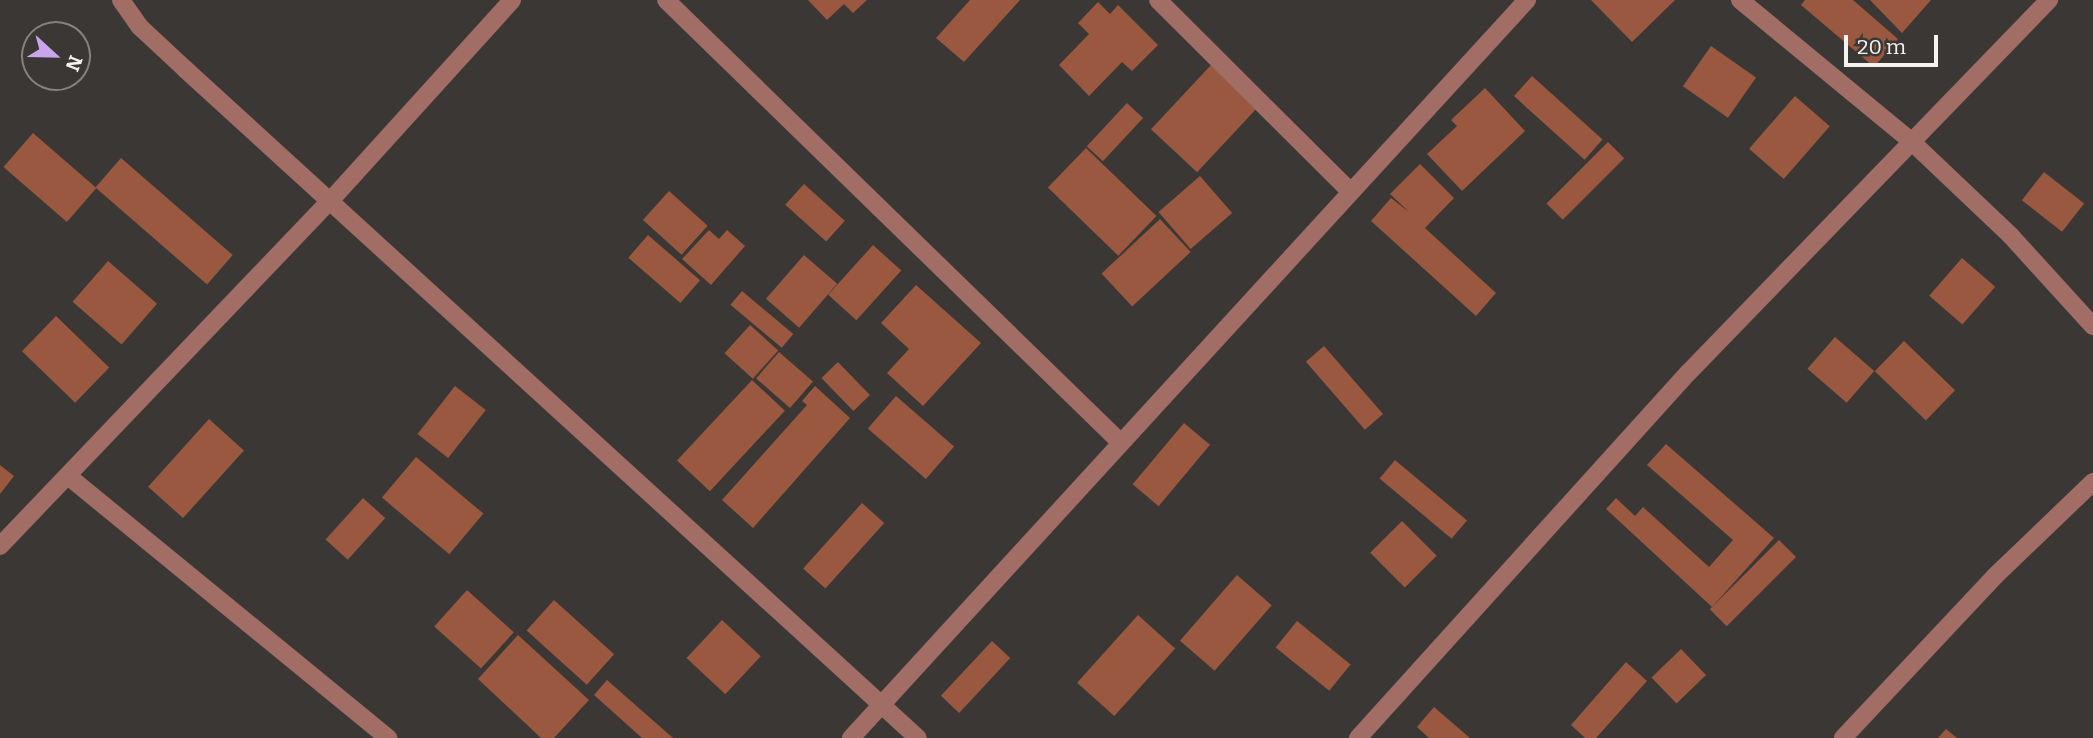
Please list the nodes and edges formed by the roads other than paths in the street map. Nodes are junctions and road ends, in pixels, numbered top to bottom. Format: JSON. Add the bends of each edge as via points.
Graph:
{"nodes":[{"id":1,"x":121,"y":0,"type":"edge"},
{"id":2,"x":512,"y":0,"type":"edge"},
{"id":3,"x":666,"y":0,"type":"edge"},
{"id":4,"x":1158,"y":0,"type":"edge"},
{"id":5,"x":1527,"y":0,"type":"edge"},
{"id":6,"x":1740,"y":0,"type":"edge"},
{"id":7,"x":2049,"y":0,"type":"edge"},
{"id":8,"x":1912,"y":142,"type":"junction"},
{"id":9,"x":1351,"y":192,"type":"junction"},
{"id":10,"x":330,"y":201,"type":"junction"},
{"id":11,"x":2093,"y":326,"type":"edge"},
{"id":12,"x":1120,"y":442,"type":"junction"},
{"id":13,"x":68,"y":476,"type":"junction"},
{"id":14,"x":2093,"y":482,"type":"edge"},
{"id":15,"x":0,"y":546,"type":"edge"},
{"id":16,"x":881,"y":704,"type":"junction"},
{"id":17,"x":387,"y":738,"type":"edge"},
{"id":18,"x":851,"y":738,"type":"edge"},
{"id":19,"x":919,"y":738,"type":"edge"},
{"id":20,"x":1358,"y":738,"type":"edge"},
{"id":21,"x":1843,"y":738,"type":"edge"}],
"edges":[{"from":1,"to":10,"type":"street","via":[[140,27]]},
{"from":2,"to":10,"type":"street"},
{"from":3,"to":12,"type":"street"},
{"from":4,"to":9,"type":"street"},
{"from":5,"to":9,"type":"street"},
{"from":6,"to":8,"type":"street"},
{"from":7,"to":8,"type":"street"},
{"from":8,"to":11,"type":"street","via":[[2011,236]]},
{"from":8,"to":20,"type":"street","via":[[1689,372]]},
{"from":9,"to":12,"type":"street"},
{"from":10,"to":13,"type":"street"},
{"from":10,"to":16,"type":"street"},
{"from":12,"to":16,"type":"street"},
{"from":13,"to":15,"type":"street"},
{"from":13,"to":17,"type":"street"},
{"from":14,"to":21,"type":"street","via":[[1995,576]]},
{"from":16,"to":18,"type":"street"},
{"from":16,"to":19,"type":"street"}]}
